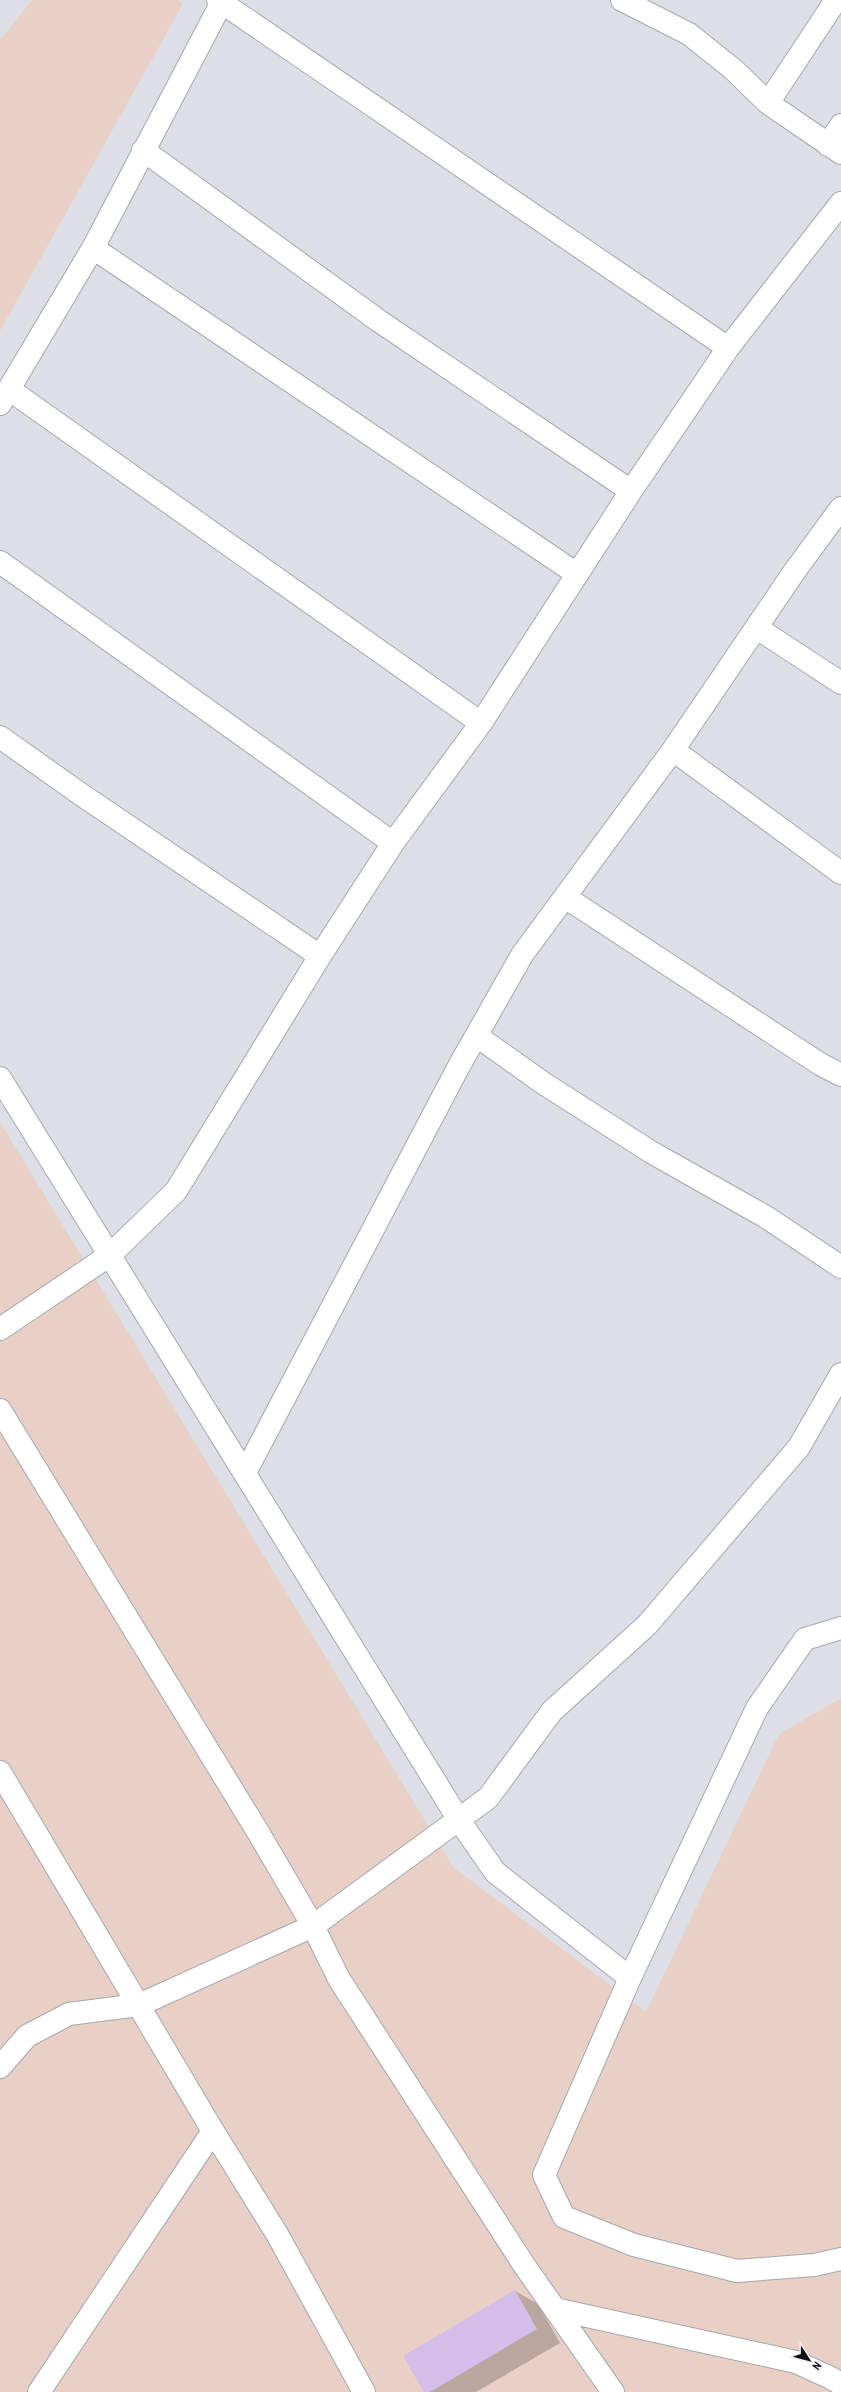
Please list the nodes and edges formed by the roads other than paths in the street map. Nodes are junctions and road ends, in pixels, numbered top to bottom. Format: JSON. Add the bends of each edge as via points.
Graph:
{"nodes":[{"id":1,"x":836,"y":0,"type":"edge"},
{"id":2,"x":221,"y":1,"type":"edge"},
{"id":3,"x":626,"y":1,"type":"edge"},
{"id":4,"x":768,"y":103,"type":"junction"},
{"id":5,"x":841,"y":125,"type":"edge"},
{"id":6,"x":834,"y":149,"type":"edge"},
{"id":7,"x":143,"y":150,"type":"junction"},
{"id":8,"x":841,"y":203,"type":"edge"},
{"id":9,"x":93,"y":248,"type":"junction"},
{"id":10,"x":728,"y":348,"type":"junction"},
{"id":11,"x":5,"y":397,"type":"edge"},
{"id":12,"x":631,"y":491,"type":"junction"},
{"id":13,"x":841,"y":508,"type":"edge"},
{"id":14,"x":0,"y":562,"type":"edge"},
{"id":15,"x":577,"y":574,"type":"junction"},
{"id":16,"x":758,"y":628,"type":"junction"},
{"id":17,"x":841,"y":683,"type":"edge"},
{"id":18,"x":481,"y":722,"type":"junction"},
{"id":19,"x":0,"y":736,"type":"edge"},
{"id":20,"x":673,"y":750,"type":"junction"},
{"id":21,"x":393,"y":843,"type":"junction"},
{"id":22,"x":841,"y":872,"type":"edge"},
{"id":23,"x":565,"y":897,"type":"junction"},
{"id":24,"x":320,"y":956,"type":"junction"},
{"id":25,"x":477,"y":1036,"type":"junction"},
{"id":26,"x":841,"y":1075,"type":"edge"},
{"id":27,"x":0,"y":1078,"type":"edge"},
{"id":28,"x":110,"y":1255,"type":"junction"},
{"id":29,"x":841,"y":1267,"type":"edge"},
{"id":30,"x":0,"y":1329,"type":"edge"},
{"id":31,"x":841,"y":1374,"type":"edge"},
{"id":32,"x":0,"y":1410,"type":"edge"},
{"id":33,"x":245,"y":1473,"type":"junction"},
{"id":34,"x":841,"y":1628,"type":"edge"},
{"id":35,"x":0,"y":1772,"type":"edge"},
{"id":36,"x":459,"y":1820,"type":"junction"},
{"id":37,"x":314,"y":1926,"type":"junction"},
{"id":38,"x":630,"y":1978,"type":"junction"},
{"id":39,"x":139,"y":2005,"type":"junction"},
{"id":40,"x":0,"y":2067,"type":"edge"},
{"id":41,"x":213,"y":2131,"type":"junction"},
{"id":42,"x":841,"y":2259,"type":"edge"},
{"id":43,"x":555,"y":2309,"type":"junction"},
{"id":44,"x":841,"y":2384,"type":"edge"},
{"id":45,"x":39,"y":2392,"type":"edge"},
{"id":46,"x":364,"y":2392,"type":"edge"},
{"id":47,"x":613,"y":2392,"type":"edge"}],
"edges":[{"from":1,"to":4,"type":"street"},
{"from":2,"to":7,"type":"street"},
{"from":2,"to":10,"type":"street"},
{"from":3,"to":4,"type":"street","via":[[689,34],[734,70]]},
{"from":4,"to":6,"type":"street"},
{"from":5,"to":6,"type":"street"},
{"from":7,"to":9,"type":"street"},
{"from":7,"to":12,"type":"street","via":[[379,320]]},
{"from":8,"to":10,"type":"street"},
{"from":9,"to":11,"type":"street"},
{"from":9,"to":15,"type":"street"},
{"from":10,"to":12,"type":"street"},
{"from":11,"to":18,"type":"street","via":[[159,495],[225,545]]},
{"from":12,"to":15,"type":"street"},
{"from":13,"to":16,"type":"street","via":[[794,572]]},
{"from":14,"to":21,"type":"street"},
{"from":15,"to":18,"type":"street"},
{"from":16,"to":17,"type":"street"},
{"from":16,"to":20,"type":"street"},
{"from":18,"to":21,"type":"street"},
{"from":19,"to":24,"type":"street","via":[[79,793]]},
{"from":20,"to":22,"type":"street"},
{"from":20,"to":23,"type":"street"},
{"from":21,"to":24,"type":"street"},
{"from":23,"to":25,"type":"street","via":[[522,955]]},
{"from":23,"to":26,"type":"street","via":[[820,1064]]},
{"from":24,"to":28,"type":"street","via":[[176,1191]]},
{"from":25,"to":29,"type":"street","via":[[543,1083],[644,1148],[766,1217]]},
{"from":25,"to":33,"type":"street","via":[[426,1127]]},
{"from":27,"to":28,"type":"street"},
{"from":28,"to":30,"type":"street"},
{"from":28,"to":33,"type":"street"},
{"from":31,"to":36,"type":"street","via":[[799,1447],[789,1459],[646,1625],[552,1711],[488,1798]]},
{"from":32,"to":37,"type":"street"},
{"from":33,"to":36,"type":"street"},
{"from":34,"to":38,"type":"street","via":[[805,1639],[757,1708]]},
{"from":35,"to":39,"type":"street"},
{"from":36,"to":37,"type":"street"},
{"from":36,"to":38,"type":"street","via":[[495,1872]]},
{"from":37,"to":39,"type":"street"},
{"from":37,"to":43,"type":"street","via":[[339,1979]]},
{"from":38,"to":42,"type":"street","via":[[544,2175],[564,2217],[634,2246],[737,2270],[814,2265]]},
{"from":39,"to":40,"type":"street","via":[[69,2014],[27,2036]]},
{"from":39,"to":41,"type":"street"},
{"from":41,"to":45,"type":"street"},
{"from":41,"to":46,"type":"street","via":[[277,2234]]},
{"from":43,"to":44,"type":"street","via":[[796,2362]]},
{"from":43,"to":47,"type":"street"}]}
